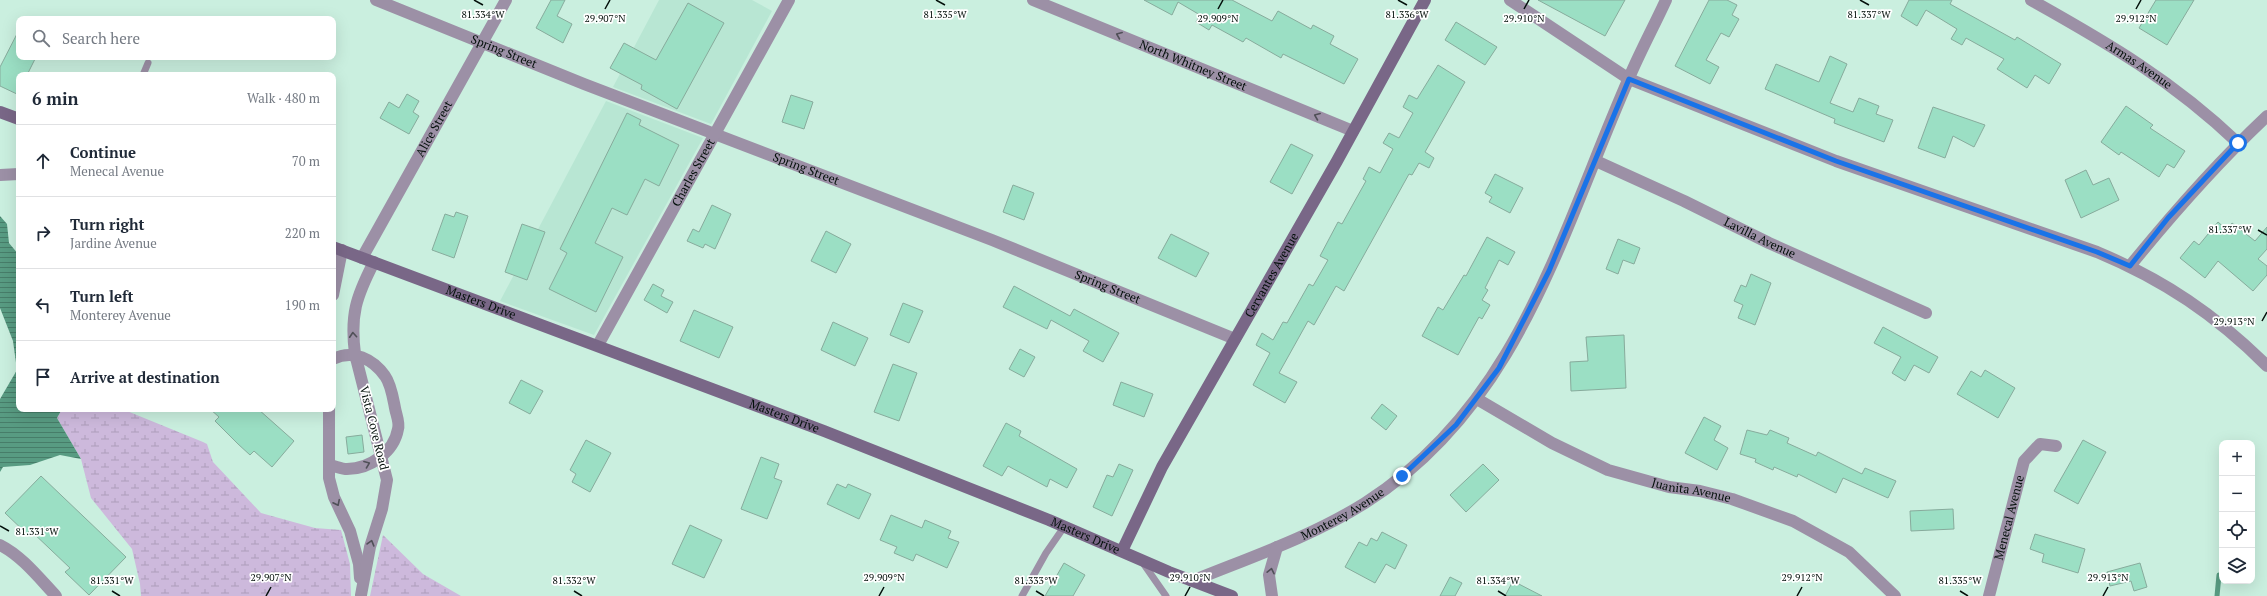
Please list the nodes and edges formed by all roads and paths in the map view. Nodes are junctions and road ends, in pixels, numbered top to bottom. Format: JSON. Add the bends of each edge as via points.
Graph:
{"nodes":[{"id":1,"x":376,"y":0,"type":"edge"},
{"id":2,"x":506,"y":0,"type":"edge"},
{"id":3,"x":789,"y":0,"type":"edge"},
{"id":4,"x":1034,"y":0,"type":"edge"},
{"id":5,"x":1425,"y":0,"type":"edge"},
{"id":6,"x":1510,"y":0,"type":"edge"},
{"id":7,"x":1666,"y":0,"type":"edge"},
{"id":8,"x":2031,"y":0,"type":"edge"},
{"id":9,"x":482,"y":41,"type":"junction"},
{"id":10,"x":148,"y":63,"type":"dead end"},
{"id":11,"x":144,"y":72,"type":"edge"},
{"id":12,"x":1629,"y":79,"type":"junction"},
{"id":13,"x":0,"y":112,"type":"edge"},
{"id":14,"x":2267,"y":116,"type":"edge"},
{"id":15,"x":16,"y":119,"type":"edge"},
{"id":16,"x":1353,"y":131,"type":"junction"},
{"id":17,"x":716,"y":135,"type":"junction"},
{"id":18,"x":2238,"y":143,"type":"junction"},
{"id":19,"x":1596,"y":161,"type":"junction"},
{"id":20,"x":16,"y":174,"type":"edge"},
{"id":21,"x":0,"y":175,"type":"edge"},
{"id":22,"x":337,"y":248,"type":"edge"},
{"id":23,"x":336,"y":260,"type":"edge"},
{"id":24,"x":368,"y":260,"type":"junction"},
{"id":25,"x":2130,"y":266,"type":"junction"},
{"id":26,"x":1926,"y":313,"type":"dead end"},
{"id":27,"x":1236,"y":338,"type":"junction"},
{"id":28,"x":598,"y":345,"type":"junction"},
{"id":29,"x":355,"y":354,"type":"junction"},
{"id":30,"x":336,"y":357,"type":"edge"},
{"id":31,"x":2267,"y":366,"type":"edge"},
{"id":32,"x":1478,"y":399,"type":"junction"},
{"id":33,"x":329,"y":412,"type":"edge"},
{"id":34,"x":2056,"y":446,"type":"dead end"},
{"id":35,"x":382,"y":456,"type":"junction"},
{"id":36,"x":329,"y":465,"type":"junction"},
{"id":37,"x":1064,"y":527,"type":"junction"},
{"id":38,"x":0,"y":545,"type":"edge"},
{"id":39,"x":1277,"y":547,"type":"junction"},
{"id":40,"x":1122,"y":551,"type":"junction"},
{"id":41,"x":1141,"y":559,"type":"junction"},
{"id":42,"x":1192,"y":581,"type":"junction"},
{"id":43,"x":1218,"y":593,"type":"edge"},
{"id":44,"x":361,"y":595,"type":"edge"},
{"id":45,"x":56,"y":596,"type":"edge"},
{"id":46,"x":1022,"y":596,"type":"edge"},
{"id":47,"x":1166,"y":596,"type":"edge"},
{"id":48,"x":1232,"y":596,"type":"edge"},
{"id":49,"x":1272,"y":596,"type":"edge"},
{"id":50,"x":1895,"y":596,"type":"edge"},
{"id":51,"x":1989,"y":596,"type":"edge"}],
"edges":[{"from":1,"to":9,"type":"street","name":"Spring Street"},
{"from":2,"to":9,"type":"street","name":"Alice Street"},
{"from":3,"to":17,"type":"street","name":"Charles Street"},
{"from":16,"to":4,"type":"street","name":"North Whitney Street","one_way":true},
{"from":5,"to":16,"type":"street","name":"Cervantes Avenue"},
{"from":6,"to":12,"type":"street"},
{"from":7,"to":12,"type":"street","name":"Monterey Avenue"},
{"from":8,"to":18,"type":"street","name":"Armas Avenue","via":[[2144,66],[2177,90]]},
{"from":9,"to":17,"type":"street","name":"Spring Street"},
{"from":9,"to":24,"type":"street","name":"Alice Street"},
{"from":10,"to":11,"type":"lane"},
{"from":12,"to":19,"type":"street","name":"Monterey Avenue"},
{"from":12,"to":25,"type":"street","via":[[1836,161],[2097,252]]},
{"from":13,"to":15,"type":"street"},
{"from":14,"to":18,"type":"street"},
{"from":16,"to":27,"type":"street","name":"Cervantes Avenue"},
{"from":17,"to":27,"type":"street","name":"Spring Street","via":[[992,240]]},
{"from":17,"to":28,"type":"street","name":"Charles Street"},
{"from":18,"to":25,"type":"street","via":[[2168,218]]},
{"from":19,"to":26,"type":"street","name":"Lavilla Avenue","via":[[1684,200],[1769,243]]},
{"from":19,"to":32,"type":"street","name":"Monterey Avenue","via":[[1549,271],[1513,342]]},
{"from":20,"to":21,"type":"street"},
{"from":22,"to":23,"type":"street"},
{"from":22,"to":24,"type":"street","name":"Masters Drive"},
{"from":24,"to":28,"type":"street","name":"Masters Drive"},
{"from":29,"to":24,"type":"street","name":"Vista Cove Road","one_way":true,"via":[[353,314]]},
{"from":25,"to":31,"type":"street","via":[[2193,302],[2222,324]]},
{"from":27,"to":40,"type":"street","name":"Cervantes Avenue","via":[[1162,468]]},
{"from":28,"to":37,"type":"street","name":"Masters Drive"},
{"from":29,"to":30,"type":"street"},
{"from":29,"to":35,"type":"street","name":"Vista Cove Road"},
{"from":29,"to":35,"type":"street","via":[[369,360],[386,377],[392,395],[399,427],[395,441]]},
{"from":32,"to":39,"type":"street","name":"Monterey Avenue","via":[[1456,425],[1402,476],[1341,517]]},
{"from":32,"to":50,"type":"street","name":"Juanita Avenue","via":[[1552,443],[1608,470],[1661,485],[1732,499],[1793,521],[1850,552]]},
{"from":33,"to":36,"type":"street","name":"Vista Cove Road"},
{"from":34,"to":51,"type":"street","name":"Menecal Avenue","via":[[2040,444],[2024,461]]},
{"from":36,"to":35,"type":"street","one_way":true,"via":[[347,469],[368,465]]},
{"from":44,"to":35,"type":"street","name":"Vista Cove Road","one_way":true,"via":[[387,480]]},
{"from":36,"to":44,"type":"street","name":"Vista Cove Road","one_way":true,"via":[[329,478],[334,497],[350,531],[359,564]]},
{"from":37,"to":40,"type":"street","name":"Masters Drive"},
{"from":37,"to":46,"type":"lane"},
{"from":38,"to":45,"type":"street","via":[[31,569]]},
{"from":39,"to":42,"type":"street","name":"Monterey Avenue"},
{"from":49,"to":39,"type":"street","one_way":true,"via":[[1269,575]]},
{"from":40,"to":41,"type":"street","name":"Masters Drive"},
{"from":41,"to":42,"type":"street","name":"Masters Drive"},
{"from":41,"to":47,"type":"lane"},
{"from":42,"to":43,"type":"street","name":"Masters Drive"},
{"from":43,"to":48,"type":"street","name":"Masters Drive"}]}
